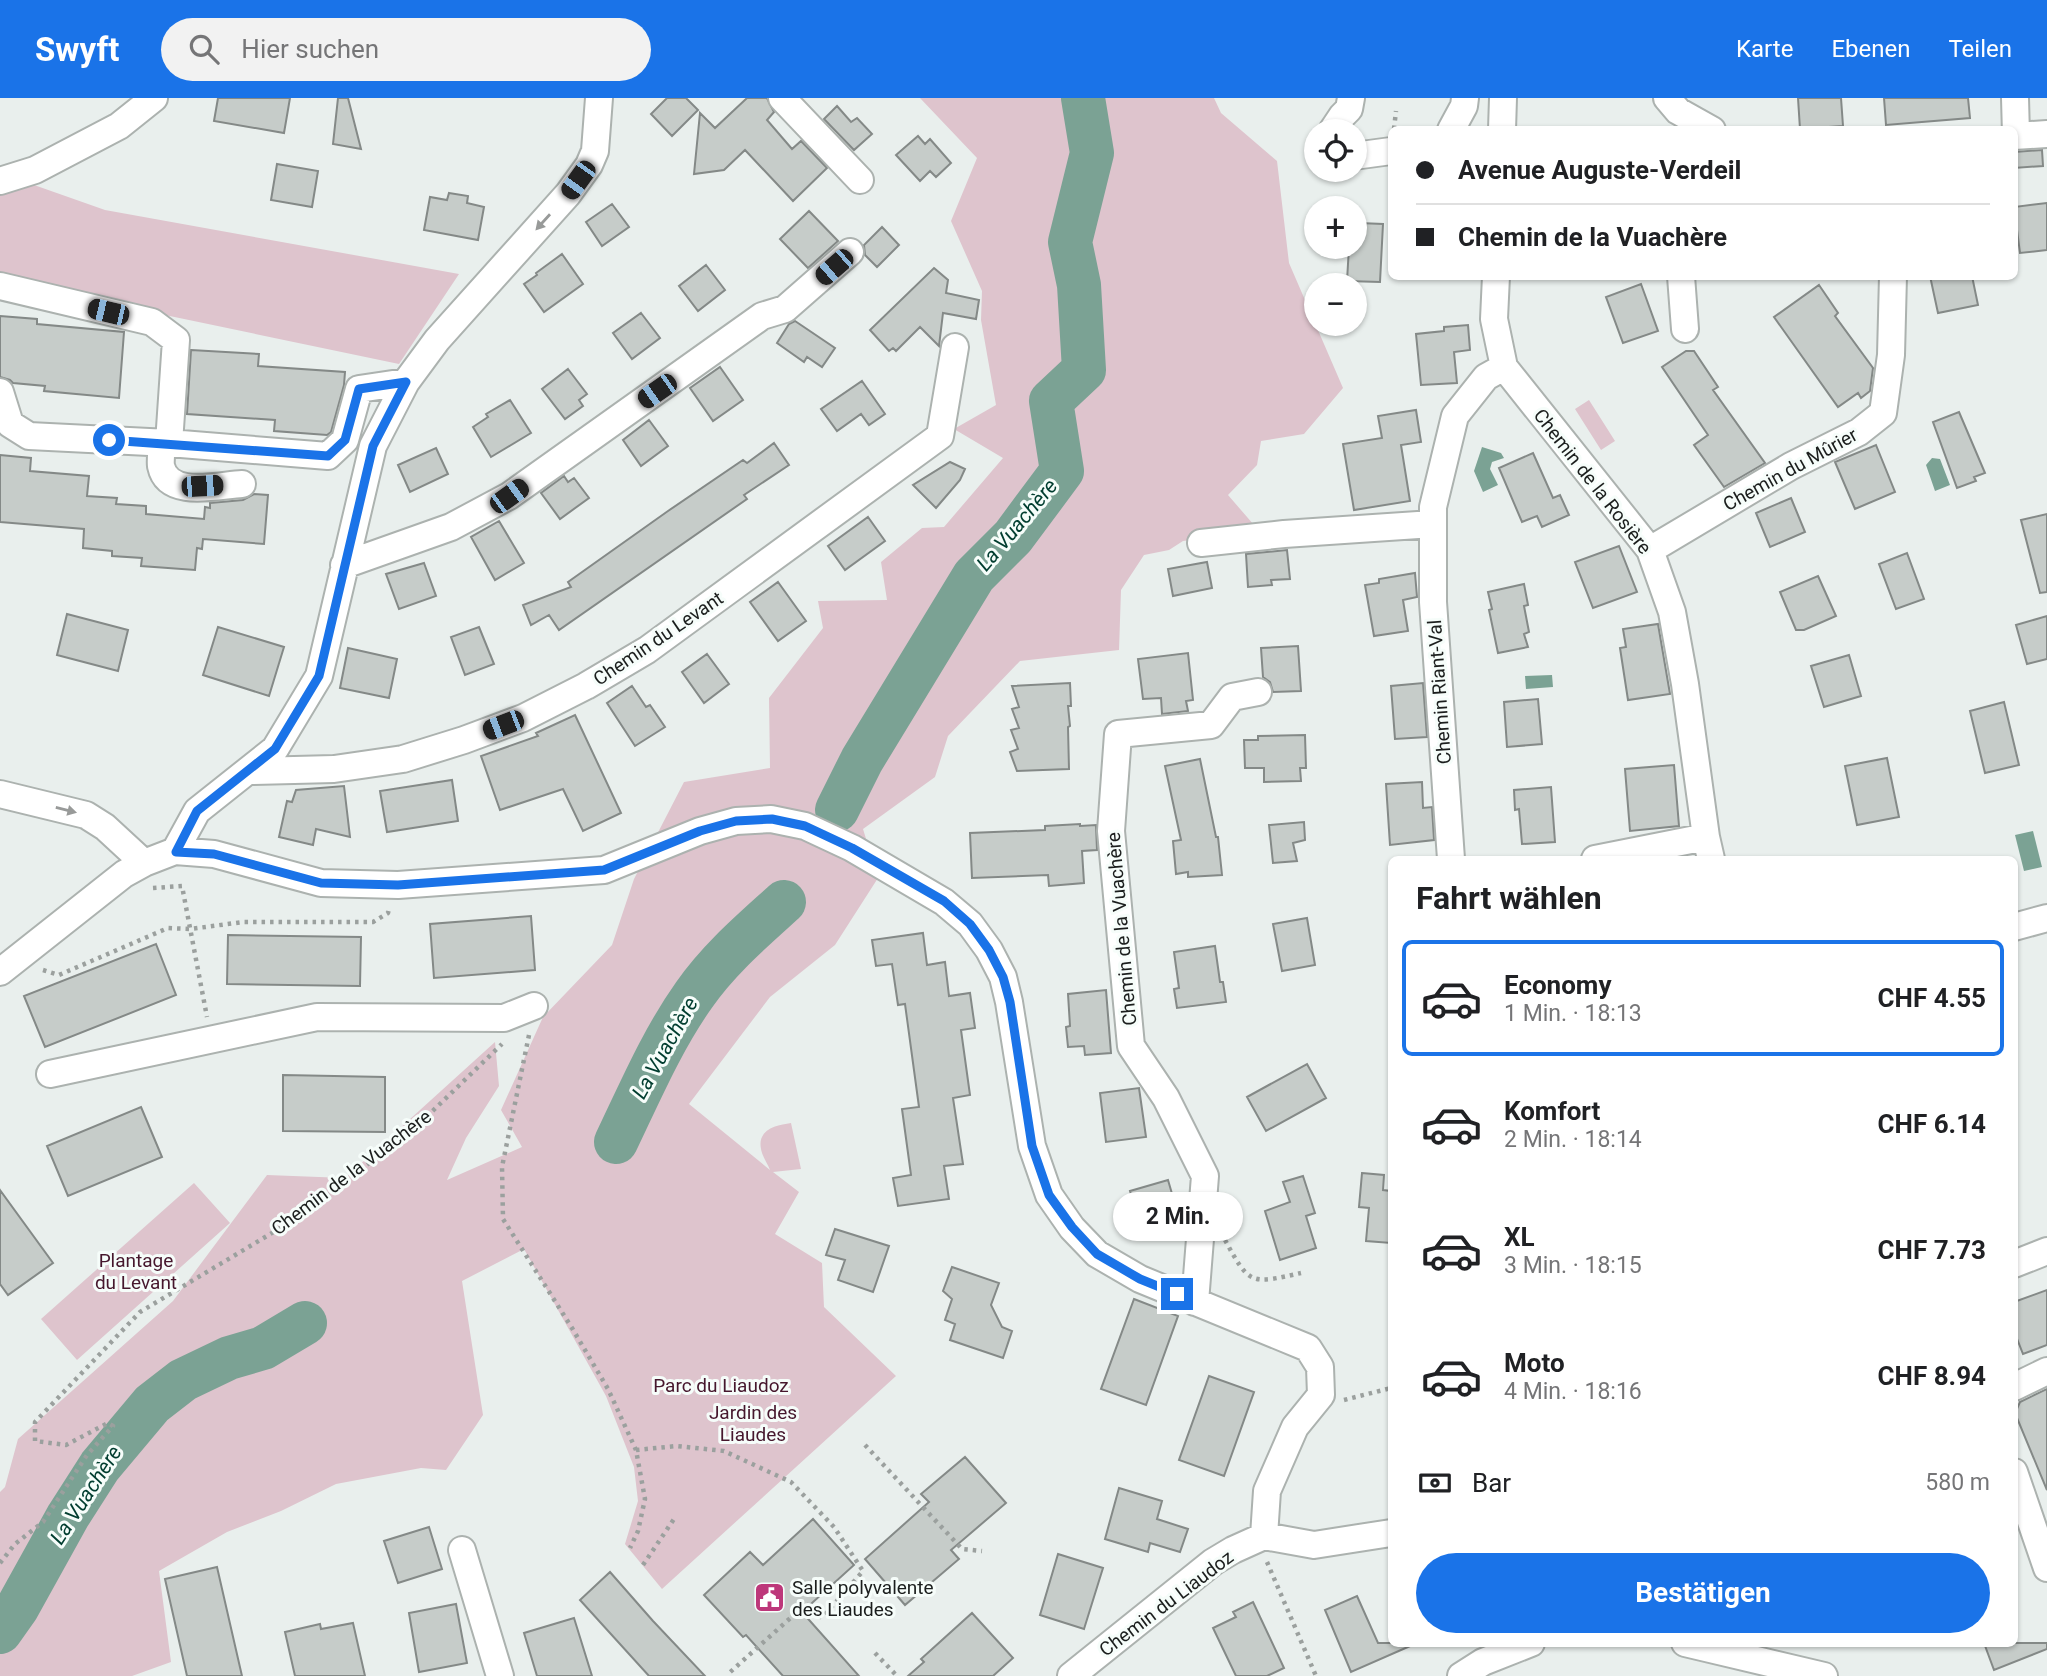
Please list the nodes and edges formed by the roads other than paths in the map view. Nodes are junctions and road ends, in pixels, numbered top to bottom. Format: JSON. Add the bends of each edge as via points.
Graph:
{"nodes":[{"id":1,"x":154,"y":98,"type":"edge"},
{"id":2,"x":599,"y":98,"type":"edge"},
{"id":3,"x":782,"y":98,"type":"edge"},
{"id":4,"x":1350,"y":98,"type":"edge"},
{"id":5,"x":1465,"y":98,"type":"edge"},
{"id":6,"x":1503,"y":98,"type":"edge"},
{"id":7,"x":2015,"y":98,"type":"edge"},
{"id":8,"x":1672,"y":113,"type":"edge"},
{"id":9,"x":1340,"y":119,"type":"edge"},
{"id":10,"x":1453,"y":126,"type":"edge"},
{"id":11,"x":1502,"y":126,"type":"edge"},
{"id":12,"x":1703,"y":126,"type":"edge"},
{"id":13,"x":2015,"y":126,"type":"edge"},
{"id":14,"x":2047,"y":134,"type":"edge"},
{"id":15,"x":2018,"y":135,"type":"edge"},
{"id":16,"x":1388,"y":151,"type":"edge"},
{"id":17,"x":1367,"y":154,"type":"edge"},
{"id":18,"x":860,"y":180,"type":"dead end"},
{"id":19,"x":0,"y":181,"type":"edge"},
{"id":20,"x":850,"y":253,"type":"dead end"},
{"id":21,"x":1496,"y":280,"type":"edge"},
{"id":22,"x":1681,"y":280,"type":"edge"},
{"id":23,"x":1893,"y":280,"type":"edge"},
{"id":24,"x":0,"y":286,"type":"edge"},
{"id":25,"x":1685,"y":329,"type":"dead end"},
{"id":26,"x":955,"y":347,"type":"dead end"},
{"id":27,"x":1504,"y":367,"type":"junction"},
{"id":28,"x":406,"y":382,"type":"junction"},
{"id":29,"x":0,"y":392,"type":"edge"},
{"id":30,"x":166,"y":443,"type":"junction"},
{"id":31,"x":242,"y":484,"type":"dead end"},
{"id":32,"x":1433,"y":524,"type":"junction"},
{"id":33,"x":1202,"y":543,"type":"dead end"},
{"id":34,"x":1650,"y":550,"type":"junction"},
{"id":35,"x":344,"y":565,"type":"junction"},
{"id":36,"x":1258,"y":692,"type":"dead end"},
{"id":37,"x":251,"y":771,"type":"junction"},
{"id":38,"x":0,"y":794,"type":"edge"},
{"id":39,"x":1708,"y":848,"type":"edge"},
{"id":40,"x":176,"y":852,"type":"junction"},
{"id":41,"x":1451,"y":856,"type":"edge"},
{"id":42,"x":1626,"y":856,"type":"edge"},
{"id":43,"x":144,"y":863,"type":"junction"},
{"id":44,"x":2047,"y":918,"type":"edge"},
{"id":45,"x":2018,"y":925,"type":"edge"},
{"id":46,"x":0,"y":972,"type":"edge"},
{"id":47,"x":534,"y":1006,"type":"dead end"},
{"id":48,"x":50,"y":1074,"type":"dead end"},
{"id":49,"x":2047,"y":1251,"type":"edge"},
{"id":50,"x":2018,"y":1262,"type":"edge"},
{"id":51,"x":1195,"y":1302,"type":"junction"},
{"id":52,"x":2047,"y":1371,"type":"edge"},
{"id":53,"x":2018,"y":1385,"type":"edge"},
{"id":54,"x":2018,"y":1484,"type":"edge"},
{"id":55,"x":1388,"y":1533,"type":"edge"},
{"id":56,"x":1265,"y":1547,"type":"junction"},
{"id":57,"x":461,"y":1550,"type":"dead end"},
{"id":58,"x":2047,"y":1568,"type":"edge"},
{"id":59,"x":1521,"y":1647,"type":"edge"},
{"id":60,"x":1702,"y":1647,"type":"edge"},
{"id":61,"x":500,"y":1676,"type":"edge"},
{"id":62,"x":1071,"y":1676,"type":"edge"},
{"id":63,"x":1461,"y":1676,"type":"edge"},
{"id":64,"x":1824,"y":1676,"type":"edge"}],
"edges":[{"from":1,"to":19,"type":"street","via":[[119,126],[35,170]]},
{"from":2,"to":28,"type":"street","one_way":true,"via":[[595,150],[589,165]]},
{"from":3,"to":18,"type":"street"},
{"from":4,"to":9,"type":"street","via":[[1349,109]]},
{"from":5,"to":10,"type":"street"},
{"from":6,"to":11,"type":"street"},
{"from":7,"to":13,"type":"street"},
{"from":8,"to":12,"type":"street"},
{"from":14,"to":15,"type":"street"},
{"from":16,"to":17,"type":"street"},
{"from":20,"to":35,"type":"street","via":[[785,309],[762,316],[509,496],[452,527]]},
{"from":21,"to":27,"type":"street","name":"Chemin de la Rosière","via":[[1494,318]]},
{"from":22,"to":25,"type":"street"},
{"from":23,"to":34,"type":"street","name":"Chemin du Mûrier","via":[[1891,355],[1883,413],[1859,432],[1791,466]]},
{"from":24,"to":30,"type":"street","via":[[152,322],[177,340]]},
{"from":26,"to":37,"type":"street","name":"Chemin du Levant","via":[[940,436],[647,650],[523,718],[439,748],[402,759],[334,769]]},
{"from":27,"to":32,"type":"street","name":"Chemin Riant-Val","via":[[1486,377],[1455,416]]},
{"from":27,"to":34,"type":"street","name":"Chemin de la Rosière"},
{"from":28,"to":30,"type":"street","via":[[359,389],[345,440],[328,456]]},
{"from":28,"to":35,"type":"street","via":[[373,446]]},
{"from":29,"to":30,"type":"street","via":[[10,424],[29,436]]},
{"from":30,"to":31,"type":"street","via":[[161,467],[171,483],[183,487]]},
{"from":32,"to":33,"type":"street"},
{"from":32,"to":41,"type":"street","name":"Chemin Riant-Val","via":[[1433,602]]},
{"from":34,"to":39,"type":"street","name":"Chemin de la Rosière","via":[[1672,612]]},
{"from":35,"to":37,"type":"street","via":[[319,676],[275,749]]},
{"from":36,"to":51,"type":"street","name":"Chemin de la Vuachère","via":[[1232,697],[1211,724],[1118,734],[1111,831],[1131,1045],[1166,1098],[1205,1176]]},
{"from":37,"to":40,"type":"street","via":[[197,811]]},
{"from":38,"to":43,"type":"street","one_way":true,"via":[[86,815]]},
{"from":39,"to":42,"type":"street"},
{"from":40,"to":43,"type":"street"},
{"from":40,"to":51,"type":"street","via":[[214,854],[321,883],[398,885],[604,870],[736,821],[772,819],[805,826],[944,901],[970,924],[1003,977],[1032,1146],[1049,1195],[1097,1254],[1140,1279]]},
{"from":43,"to":46,"type":"street"},
{"from":44,"to":45,"type":"street"},
{"from":47,"to":48,"type":"street","via":[[504,1018],[317,1017]]},
{"from":49,"to":50,"type":"street"},
{"from":51,"to":56,"type":"street","via":[[1308,1348],[1321,1367],[1321,1395],[1295,1427],[1267,1491]]},
{"from":52,"to":53,"type":"street"},
{"from":54,"to":58,"type":"street"},
{"from":55,"to":56,"type":"street"},
{"from":56,"to":62,"type":"street","name":"Chemin du Liaudoz","via":[[1213,1562]]},
{"from":57,"to":61,"type":"street"},
{"from":59,"to":63,"type":"street"},
{"from":60,"to":64,"type":"street"}]}
